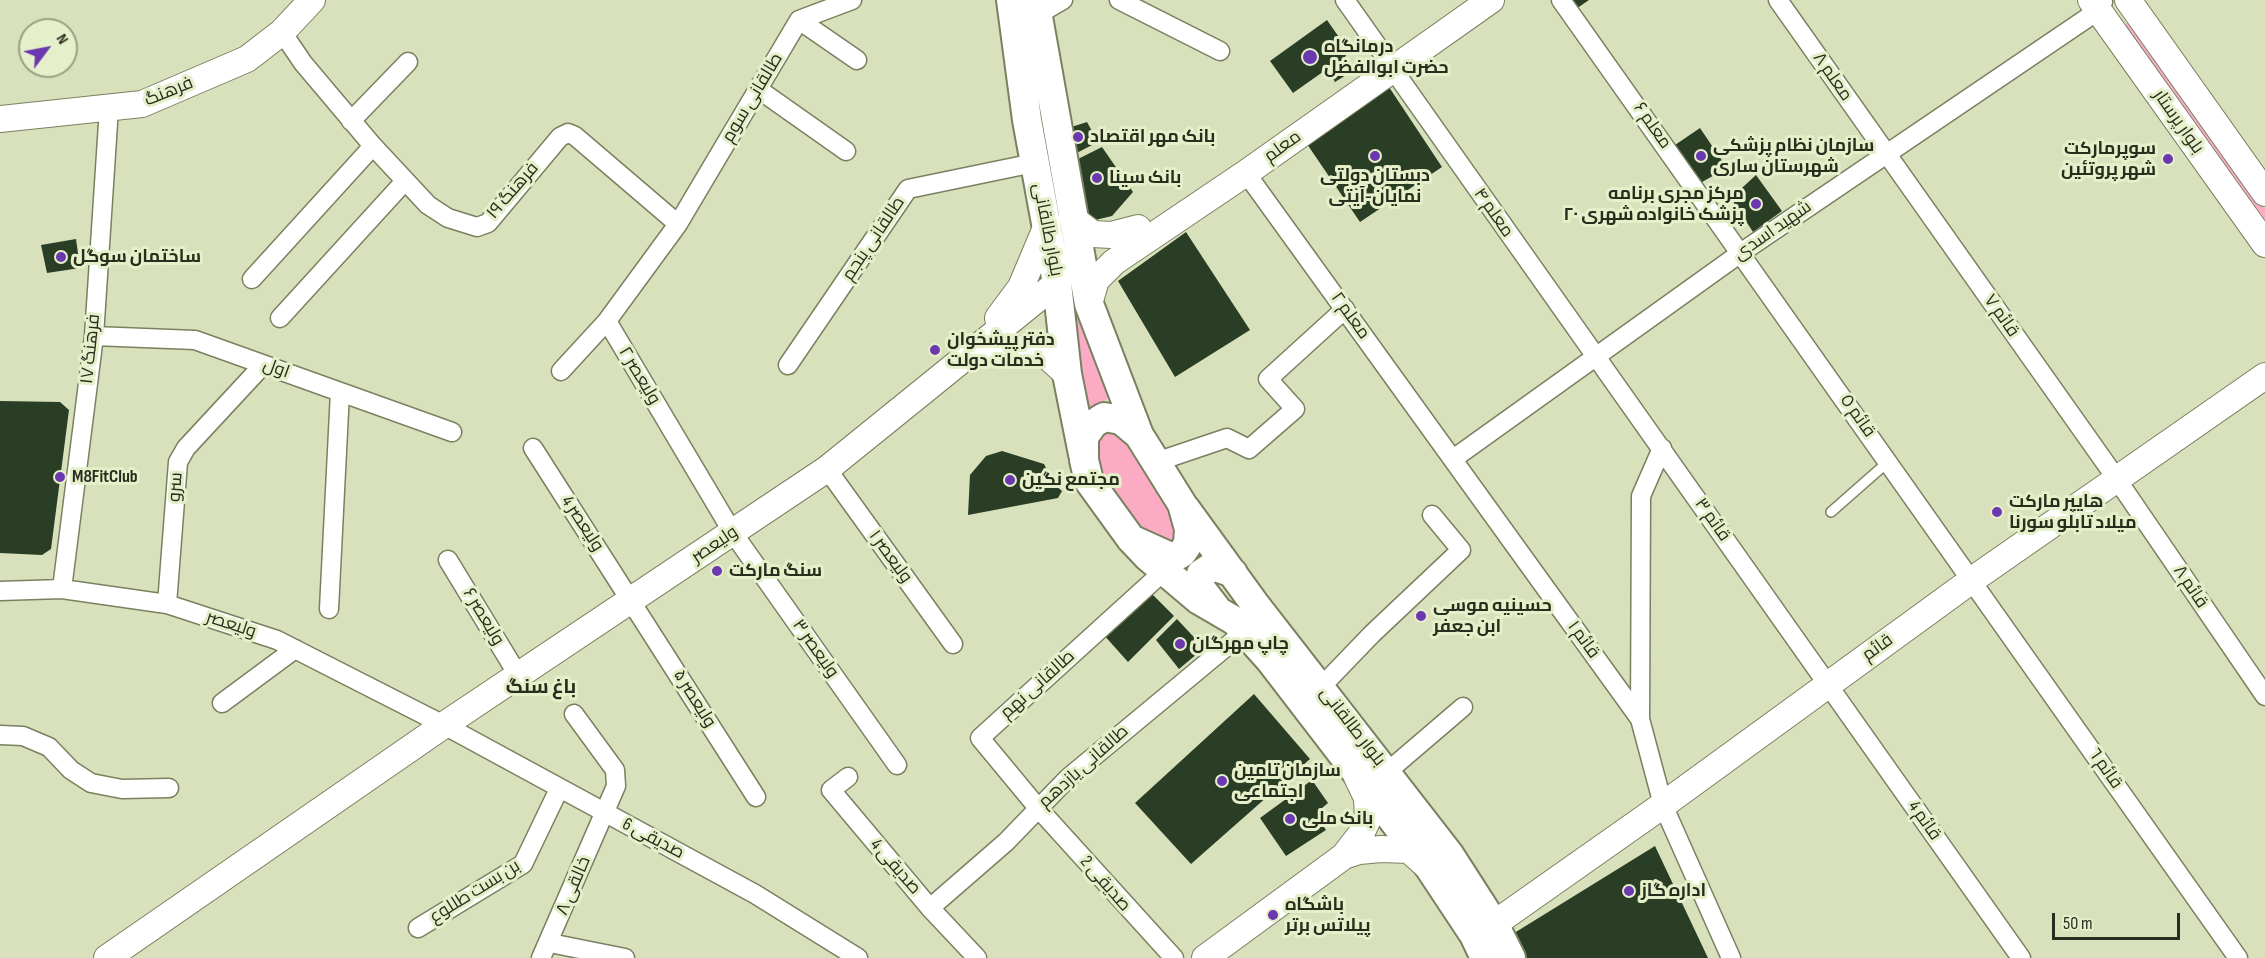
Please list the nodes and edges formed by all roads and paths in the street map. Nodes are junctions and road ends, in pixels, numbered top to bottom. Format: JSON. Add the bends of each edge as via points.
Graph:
{"nodes":[{"id":1,"x":312,"y":0,"type":"edge"},
{"id":2,"x":852,"y":0,"type":"edge"},
{"id":3,"x":1011,"y":0,"type":"edge"},
{"id":4,"x":1063,"y":0,"type":"edge"},
{"id":5,"x":1119,"y":0,"type":"edge"},
{"id":6,"x":1345,"y":0,"type":"edge"},
{"id":7,"x":1471,"y":0,"type":"edge"},
{"id":8,"x":1491,"y":0,"type":"edge"},
{"id":9,"x":1562,"y":0,"type":"edge"},
{"id":10,"x":1778,"y":0,"type":"edge"},
{"id":11,"x":2128,"y":0,"type":"edge"},
{"id":12,"x":2098,"y":3,"type":"edge"},
{"id":13,"x":1036,"y":7,"type":"edge"},
{"id":14,"x":800,"y":20,"type":"junction"},
{"id":15,"x":282,"y":32,"type":"junction"},
{"id":16,"x":1220,"y":51,"type":"dead end"},
{"id":17,"x":857,"y":60,"type":"dead end"},
{"id":18,"x":408,"y":62,"type":"dead end"},
{"id":19,"x":1389,"y":63,"type":"junction"},
{"id":20,"x":758,"y":89,"type":"junction"},
{"id":21,"x":109,"y":108,"type":"junction"},
{"id":22,"x":0,"y":119,"type":"edge"},
{"id":23,"x":351,"y":121,"type":"junction"},
{"id":24,"x":373,"y":146,"type":"junction"},
{"id":25,"x":846,"y":151,"type":"dead end"},
{"id":26,"x":1885,"y":153,"type":"junction"},
{"id":27,"x":1034,"y":164,"type":"junction"},
{"id":28,"x":1246,"y":173,"type":"junction"},
{"id":29,"x":405,"y":181,"type":"junction"},
{"id":30,"x":2265,"y":193,"type":"edge"},
{"id":31,"x":1072,"y":218,"type":"junction"},
{"id":32,"x":678,"y":224,"type":"junction"},
{"id":33,"x":1138,"y":228,"type":"junction"},
{"id":34,"x":1045,"y":230,"type":"junction"},
{"id":35,"x":2265,"y":244,"type":"edge"},
{"id":36,"x":1742,"y":252,"type":"junction"},
{"id":37,"x":1082,"y":263,"type":"junction"},
{"id":38,"x":252,"y":279,"type":"dead end"},
{"id":39,"x":1057,"y":283,"type":"junction"},
{"id":40,"x":1089,"y":304,"type":"junction"},
{"id":41,"x":1345,"y":309,"type":"junction"},
{"id":42,"x":280,"y":318,"type":"dead end"},
{"id":43,"x":607,"y":321,"type":"junction"},
{"id":44,"x":94,"y":336,"type":"junction"},
{"id":45,"x":975,"y":350,"type":"junction"},
{"id":46,"x":1594,"y":357,"type":"junction"},
{"id":47,"x":263,"y":364,"type":"junction"},
{"id":48,"x":788,"y":365,"type":"dead end"},
{"id":49,"x":561,"y":371,"type":"dead end"},
{"id":50,"x":1067,"y":374,"type":"junction"},
{"id":51,"x":2265,"y":376,"type":"edge"},
{"id":52,"x":340,"y":392,"type":"junction"},
{"id":53,"x":452,"y":432,"type":"dead end"},
{"id":54,"x":1139,"y":435,"type":"junction"},
{"id":55,"x":533,"y":448,"type":"dead end"},
{"id":56,"x":1662,"y":448,"type":"junction"},
{"id":57,"x":1453,"y":459,"type":"junction"},
{"id":58,"x":1084,"y":460,"type":"junction"},
{"id":59,"x":1156,"y":462,"type":"junction"},
{"id":60,"x":1889,"y":462,"type":"junction"},
{"id":61,"x":827,"y":469,"type":"junction"},
{"id":62,"x":2116,"y":478,"type":"junction"},
{"id":63,"x":1182,"y":504,"type":"junction"},
{"id":64,"x":1831,"y":512,"type":"dead end"},
{"id":65,"x":1432,"y":515,"type":"dead end"},
{"id":66,"x":733,"y":533,"type":"junction"},
{"id":67,"x":1131,"y":539,"type":"junction"},
{"id":68,"x":448,"y":560,"type":"dead end"},
{"id":69,"x":1164,"y":571,"type":"junction"},
{"id":70,"x":1233,"y":573,"type":"junction"},
{"id":71,"x":1972,"y":580,"type":"junction"},
{"id":72,"x":62,"y":589,"type":"junction"},
{"id":73,"x":0,"y":591,"type":"edge"},
{"id":74,"x":632,"y":600,"type":"junction"},
{"id":75,"x":167,"y":604,"type":"junction"},
{"id":76,"x":329,"y":609,"type":"dead end"},
{"id":77,"x":1218,"y":611,"type":"junction"},
{"id":78,"x":1244,"y":632,"type":"junction"},
{"id":79,"x":953,"y":644,"type":"dead end"},
{"id":80,"x":295,"y":650,"type":"junction"},
{"id":81,"x":518,"y":675,"type":"junction"},
{"id":82,"x":1827,"y":685,"type":"junction"},
{"id":83,"x":1321,"y":687,"type":"junction"},
{"id":84,"x":2265,"y":696,"type":"edge"},
{"id":85,"x":222,"y":703,"type":"dead end"},
{"id":86,"x":1462,"y":707,"type":"dead end"},
{"id":87,"x":574,"y":714,"type":"dead end"},
{"id":88,"x":1640,"y":719,"type":"junction"},
{"id":89,"x":444,"y":725,"type":"junction"},
{"id":90,"x":0,"y":735,"type":"edge"},
{"id":91,"x":897,"y":765,"type":"dead end"},
{"id":92,"x":1352,"y":766,"type":"junction"},
{"id":93,"x":1387,"y":772,"type":"junction"},
{"id":94,"x":848,"y":777,"type":"dead end"},
{"id":95,"x":169,"y":788,"type":"dead end"},
{"id":96,"x":560,"y":789,"type":"junction"},
{"id":97,"x":756,"y":797,"type":"dead end"},
{"id":98,"x":1663,"y":805,"type":"junction"},
{"id":99,"x":1038,"y":808,"type":"junction"},
{"id":100,"x":605,"y":813,"type":"junction"},
{"id":101,"x":1344,"y":856,"type":"junction"},
{"id":102,"x":1429,"y":867,"type":"junction"},
{"id":103,"x":930,"y":908,"type":"junction"},
{"id":104,"x":1494,"y":924,"type":"junction"},
{"id":105,"x":418,"y":928,"type":"dead end"},
{"id":106,"x":545,"y":950,"type":"edge"},
{"id":107,"x":833,"y":951,"type":"edge"},
{"id":108,"x":107,"y":958,"type":"edge"},
{"id":109,"x":625,"y":958,"type":"edge"},
{"id":110,"x":858,"y":958,"type":"edge"},
{"id":111,"x":977,"y":958,"type":"edge"},
{"id":112,"x":1174,"y":958,"type":"edge"},
{"id":113,"x":1205,"y":958,"type":"edge"},
{"id":114,"x":1485,"y":958,"type":"edge"},
{"id":115,"x":1511,"y":958,"type":"edge"},
{"id":116,"x":1731,"y":958,"type":"edge"},
{"id":117,"x":2021,"y":958,"type":"edge"},
{"id":118,"x":2238,"y":958,"type":"edge"}],
"edges":[{"from":1,"to":15,"type":"main road","name":"فرهنگ"},
{"from":2,"to":14,"type":"street"},
{"from":3,"to":27,"type":"main road","name":"بلوار طالقانی"},
{"from":4,"to":13,"type":"street"},
{"from":5,"to":16,"type":"street"},
{"from":6,"to":19,"type":"street","name":"معلم ۴"},
{"from":7,"to":19,"type":"main road","name":"معلم"},
{"from":8,"to":19,"type":"main road","name":"معلم"},
{"from":9,"to":36,"type":"street","name":"معلم ۶"},
{"from":10,"to":26,"type":"street","name":"معلم ۸"},
{"from":11,"to":30,"type":"main road","name":"بلوار پرستار"},
{"from":12,"to":26,"type":"street","name":"شهید اسدی"},
{"from":12,"to":35,"type":"main road","name":"بلوار پرستار"},
{"from":13,"to":31,"type":"main road","name":"بلوار طالقانی"},
{"from":14,"to":17,"type":"street"},
{"from":14,"to":20,"type":"street","name":"طالقانی سوم"},
{"from":15,"to":21,"type":"main road","name":"فرهنگ","via":[[247,59],[142,104]]},
{"from":15,"to":23,"type":"street","name":"فرهنگ ۱۹"},
{"from":18,"to":23,"type":"street"},
{"from":19,"to":28,"type":"main road","name":"معلم"},
{"from":19,"to":33,"type":"main road","name":"معلم"},
{"from":19,"to":46,"type":"street","name":"معلم ۴"},
{"from":20,"to":25,"type":"street"},
{"from":20,"to":32,"type":"street","name":"طالقانی سوم"},
{"from":21,"to":22,"type":"main road","name":"فرهنگ"},
{"from":21,"to":44,"type":"street","name":"فرهنگ ۱۷"},
{"from":23,"to":24,"type":"street","name":"فرهنگ ۱۹"},
{"from":24,"to":29,"type":"street","name":"فرهنگ ۱۹"},
{"from":24,"to":38,"type":"street"},
{"from":26,"to":36,"type":"street","name":"شهید اسدی"},
{"from":26,"to":62,"type":"street","name":"قائم ٧"},
{"from":27,"to":34,"type":"main road","name":"بلوار طالقانی"},
{"from":27,"to":48,"type":"street","name":"طالقانی پنجم","via":[[908,189]]},
{"from":28,"to":40,"type":"main road","name":"معلم","via":[[1103,270]]},
{"from":28,"to":41,"type":"street","name":"معلم ٢"},
{"from":29,"to":32,"type":"street","name":"فرهنگ ۱۹","via":[[428,205],[448,218],[477,227],[488,223],[560,137],[568,133]]},
{"from":29,"to":42,"type":"street"},
{"from":31,"to":33,"type":"main road","via":[[1094,234],[1107,236]]},
{"from":31,"to":37,"type":"main road","name":"بلوار طالقانی"},
{"from":32,"to":43,"type":"street"},
{"from":33,"to":37,"type":"main road","name":"معلم"},
{"from":34,"to":39,"type":"main road","name":"بلوار طالقانی"},
{"from":34,"to":45,"type":"main road","via":[[1021,287]]},
{"from":36,"to":46,"type":"street","name":"شهید اسدی"},
{"from":36,"to":60,"type":"street","name":"قائم ٥"},
{"from":37,"to":39,"type":"main road"},
{"from":37,"to":40,"type":"main road","name":"بلوار طالقانی"},
{"from":39,"to":45,"type":"main road","name":"ولیعصر"},
{"from":39,"to":50,"type":"main road","name":"بلوار طالقانی"},
{"from":40,"to":54,"type":"main road","name":"بلوار طالقانی"},
{"from":41,"to":57,"type":"street","name":"معلم ٢"},
{"from":41,"to":59,"type":"street","via":[[1268,379],[1295,409],[1250,449],[1227,438]]},
{"from":43,"to":49,"type":"street"},
{"from":43,"to":66,"type":"street","name":"ولیعصر ٢"},
{"from":44,"to":47,"type":"street","name":"اول","via":[[195,340]]},
{"from":44,"to":72,"type":"street","name":"فرهنگ ۱۷"},
{"from":45,"to":50,"type":"main road","via":[[1033,349]]},
{"from":45,"to":61,"type":"main road","name":"ولیعصر"},
{"from":46,"to":56,"type":"street","name":"قائم ٣"},
{"from":46,"to":57,"type":"street","name":"شهید اسدی"},
{"from":47,"to":52,"type":"street","name":"اول"},
{"from":47,"to":75,"type":"street","name":"سرو","via":[[186,448],[178,462]]},
{"from":50,"to":58,"type":"main road","name":"بلوار طالقانی"},
{"from":51,"to":62,"type":"main road","name":"قائم"},
{"from":52,"to":53,"type":"street","name":"اول"},
{"from":52,"to":76,"type":"street"},
{"from":54,"to":58,"type":"main road","via":[[1121,420],[1104,417],[1084,437]]},
{"from":54,"to":59,"type":"main road"},
{"from":55,"to":74,"type":"street","name":"ولیعصر 4"},
{"from":56,"to":82,"type":"street","name":"قائم ٣"},
{"from":56,"to":88,"type":"street","via":[[1641,496]]},
{"from":57,"to":88,"type":"street","name":"قائم ١"},
{"from":58,"to":67,"type":"main road","name":"بلوار طالقانی","via":[[1089,481]]},
{"from":59,"to":63,"type":"main road"},
{"from":60,"to":64,"type":"lane"},
{"from":60,"to":71,"type":"street","name":"قائم ٥"},
{"from":61,"to":66,"type":"main road","name":"ولیعصر"},
{"from":61,"to":79,"type":"street","name":"ولیعصر ١"},
{"from":62,"to":71,"type":"main road","name":"قائم"},
{"from":62,"to":84,"type":"street","name":"قائم ٨"},
{"from":63,"to":67,"type":"main road","via":[[1189,529],[1188,544],[1182,553],[1173,558]]},
{"from":63,"to":70,"type":"main road","name":"بلوار طالقانی"},
{"from":65,"to":83,"type":"street","via":[[1461,550]]},
{"from":66,"to":74,"type":"main road","name":"ولیعصر"},
{"from":66,"to":91,"type":"street","name":"ولیعصر ٣"},
{"from":67,"to":69,"type":"main road","name":"بلوار طالقانی"},
{"from":68,"to":81,"type":"street","name":"ولیعصر ۶"},
{"from":69,"to":77,"type":"main road","name":"بلوار طالقانی"},
{"from":69,"to":99,"type":"street","name":"طالقانی نهم","via":[[980,738]]},
{"from":70,"to":77,"type":"main road","via":[[1213,566],[1201,574],[1199,586]]},
{"from":70,"to":83,"type":"main road","name":"بلوار طالقانی"},
{"from":71,"to":82,"type":"main road","name":"قائم"},
{"from":71,"to":118,"type":"street","name":"قائم ٦"},
{"from":72,"to":73,"type":"street","name":"ولیعصر"},
{"from":72,"to":75,"type":"street","name":"ولیعصر"},
{"from":74,"to":81,"type":"main road","name":"ولیعصر"},
{"from":74,"to":97,"type":"street","name":"ولیعصر ۵"},
{"from":75,"to":80,"type":"street","name":"ولیعصر","via":[[277,640]]},
{"from":77,"to":78,"type":"main road","name":"بلوار طالقانی"},
{"from":78,"to":92,"type":"main road","name":"بلوار طالقانی"},
{"from":78,"to":99,"type":"street","name":"طالقانی یازدهم","via":[[1109,743]]},
{"from":80,"to":85,"type":"street"},
{"from":80,"to":89,"type":"street","name":"ولیعصر"},
{"from":81,"to":89,"type":"main road","name":"ولیعصر"},
{"from":82,"to":98,"type":"main road","name":"قائم"},
{"from":82,"to":117,"type":"street","name":"قائم 4"},
{"from":83,"to":93,"type":"main road","name":"بلوار طالقانی"},
{"from":86,"to":93,"type":"street"},
{"from":87,"to":100,"type":"street","name":"خالقی ۸","via":[[615,770],[616,786]]},
{"from":88,"to":98,"type":"street","name":"قائم ١"},
{"from":89,"to":96,"type":"street","name":"صدیقی 6"},
{"from":89,"to":108,"type":"main road","name":"ولیعصر"},
{"from":90,"to":95,"type":"street","via":[[23,736],[50,747],[70,770],[91,783],[122,789]]},
{"from":92,"to":101,"type":"main road","via":[[1367,798],[1368,819]]},
{"from":92,"to":102,"type":"main road","name":"بلوار طالقانی"},
{"from":93,"to":104,"type":"main road","name":"بلوار طالقانی","via":[[1449,854]]},
{"from":94,"to":103,"type":"street","name":"صدیقی 4","via":[[831,790]]},
{"from":96,"to":100,"type":"street","name":"صدیقی 6"},
{"from":96,"to":105,"type":"street","name":"بن بست طللوع","via":[[523,864]]},
{"from":98,"to":104,"type":"main road","name":"قائم"},
{"from":98,"to":116,"type":"street","name":"قائم ١"},
{"from":99,"to":103,"type":"street","name":"طالقانی یازدهم","via":[[1006,842]]},
{"from":99,"to":112,"type":"street","name":"صدیقی 2"},
{"from":100,"to":106,"type":"street","name":"خالقی ۸"},
{"from":100,"to":107,"type":"street","name":"صدیقی 6","via":[[755,894]]},
{"from":101,"to":102,"type":"main road","via":[[1370,850],[1409,850]]},
{"from":101,"to":113,"type":"main road"},
{"from":102,"to":114,"type":"main road","name":"بلوار طالقانی"},
{"from":103,"to":111,"type":"street","name":"صدیقی 4"},
{"from":104,"to":115,"type":"main road","name":"بلوار طالقانی"},
{"from":106,"to":109,"type":"street"},
{"from":107,"to":110,"type":"street","name":"صدیقی 6"}]}
